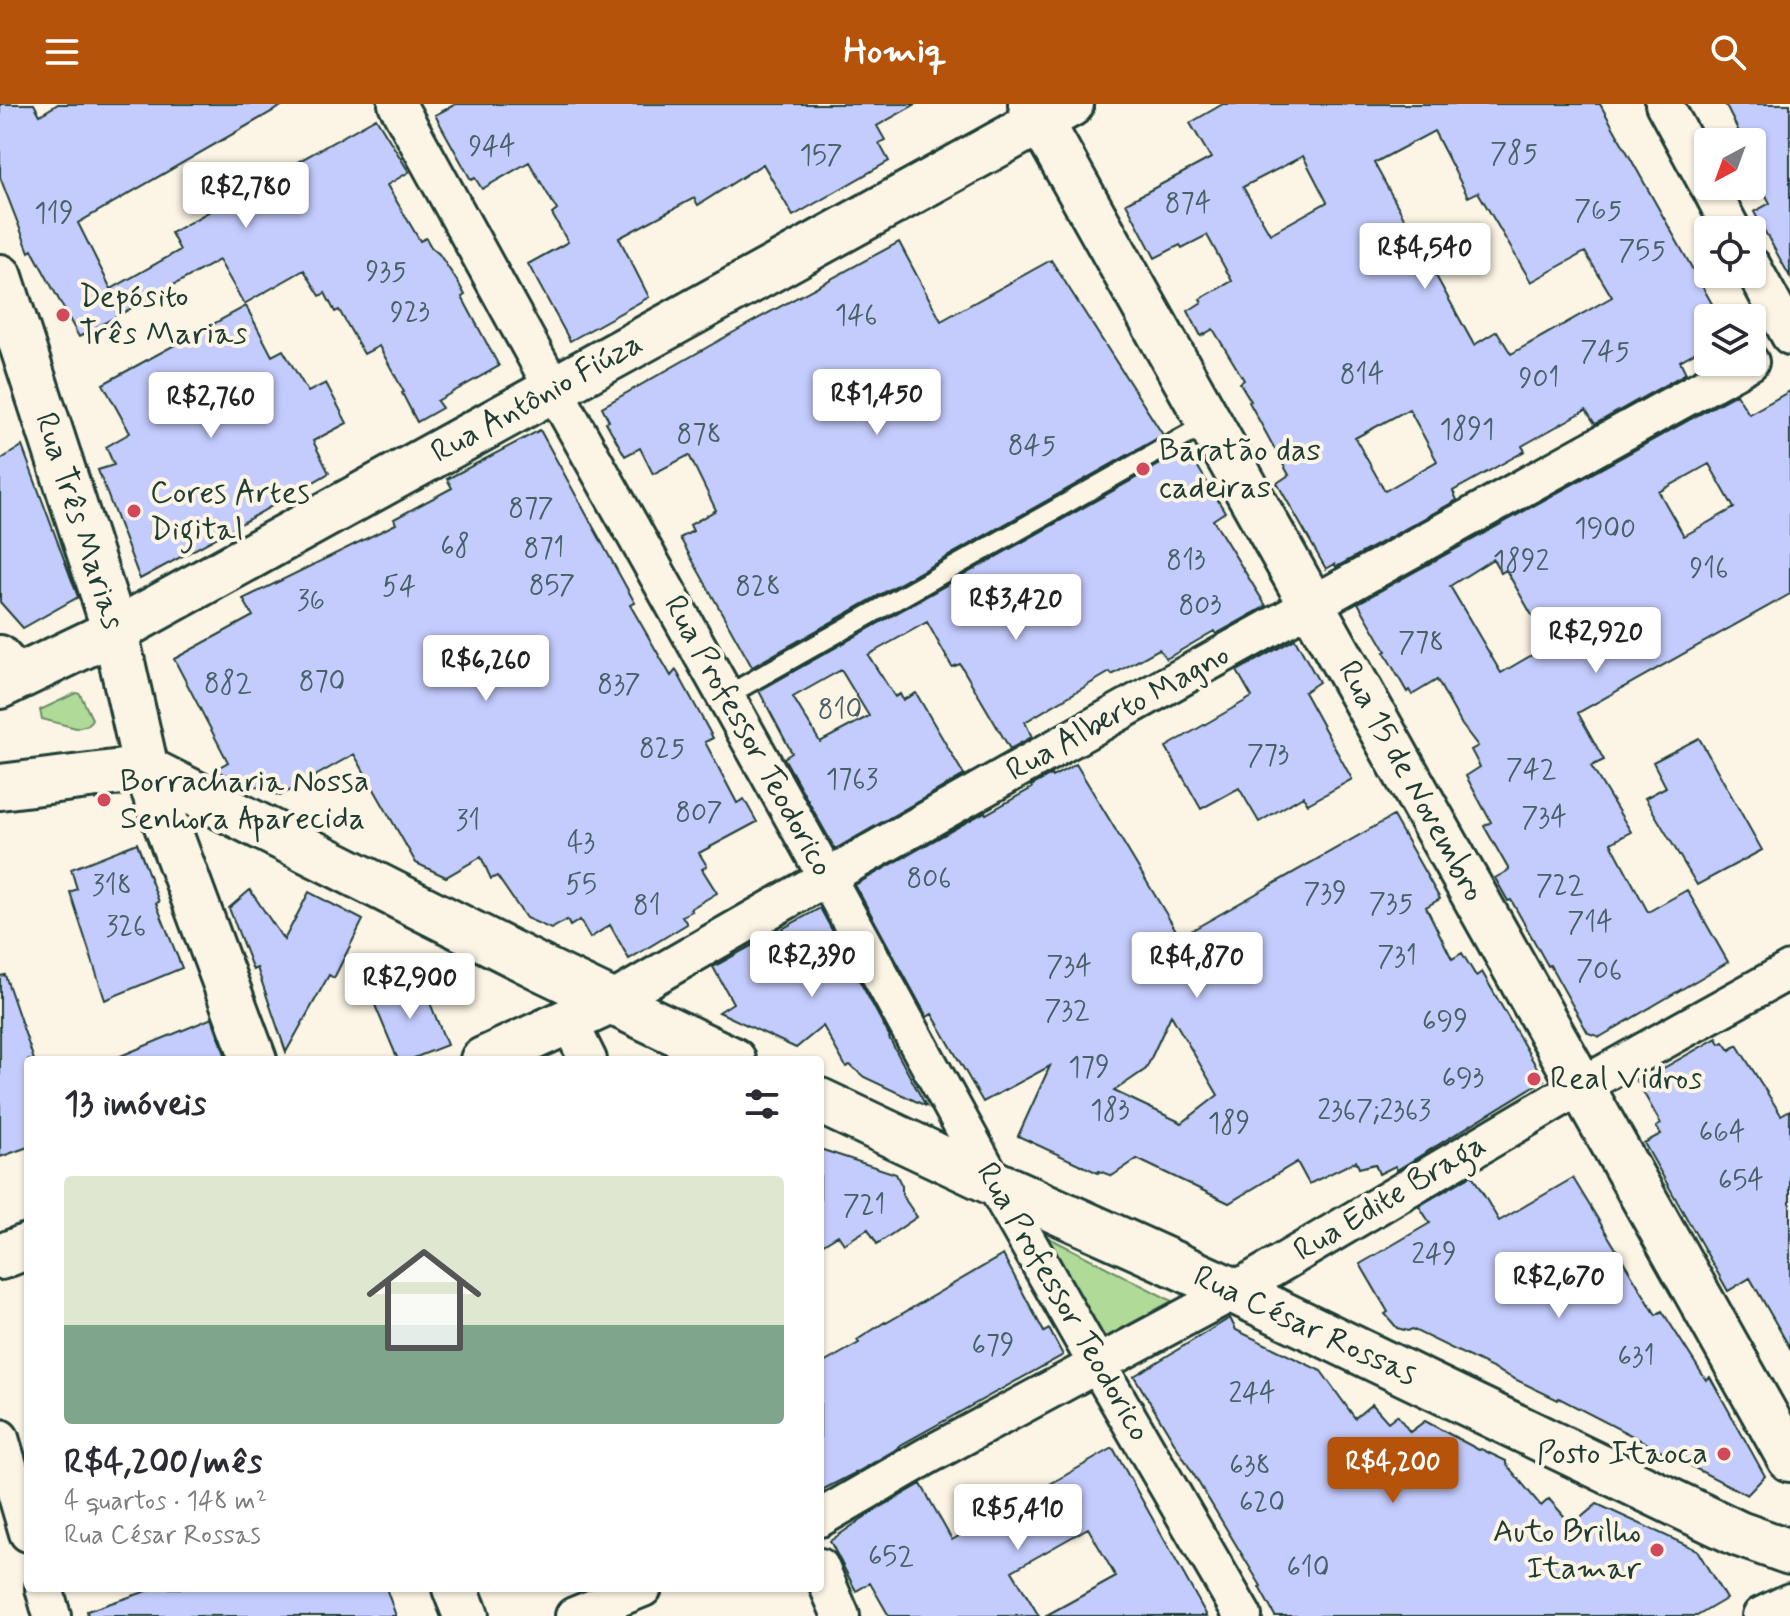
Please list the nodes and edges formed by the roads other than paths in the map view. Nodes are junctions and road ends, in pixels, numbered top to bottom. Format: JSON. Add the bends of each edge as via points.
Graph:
{"nodes":[{"id":1,"x":397,"y":104,"type":"edge"},
{"id":2,"x":1664,"y":104,"type":"edge"},
{"id":3,"x":1047,"y":110,"type":"edge"},
{"id":4,"x":1694,"y":160,"type":"edge"},
{"id":5,"x":0,"y":277,"type":"edge"},
{"id":6,"x":1764,"y":288,"type":"edge"},
{"id":7,"x":1790,"y":338,"type":"edge"},
{"id":8,"x":1766,"y":353,"type":"edge"},
{"id":9,"x":1726,"y":376,"type":"edge"},
{"id":10,"x":553,"y":388,"type":"junction"},
{"id":11,"x":1210,"y":422,"type":"junction"},
{"id":12,"x":1312,"y":604,"type":"junction"},
{"id":13,"x":115,"y":631,"type":"junction"},
{"id":14,"x":7,"y":672,"type":"edge"},
{"id":15,"x":726,"y":696,"type":"junction"},
{"id":16,"x":146,"y":769,"type":"junction"},
{"id":17,"x":0,"y":787,"type":"edge"},
{"id":18,"x":826,"y":876,"type":"junction"},
{"id":19,"x":1790,"y":970,"type":"edge"},
{"id":20,"x":610,"y":1002,"type":"junction"},
{"id":21,"x":569,"y":1022,"type":"junction"},
{"id":22,"x":253,"y":1056,"type":"edge"},
{"id":23,"x":492,"y":1056,"type":"edge"},
{"id":24,"x":586,"y":1056,"type":"edge"},
{"id":25,"x":725,"y":1056,"type":"edge"},
{"id":26,"x":1580,"y":1087,"type":"junction"},
{"id":27,"x":824,"y":1103,"type":"edge"},
{"id":28,"x":994,"y":1183,"type":"junction"},
{"id":29,"x":24,"y":1248,"type":"edge"},
{"id":30,"x":0,"y":1257,"type":"edge"},
{"id":31,"x":1234,"y":1291,"type":"junction"},
{"id":32,"x":1097,"y":1364,"type":"junction"},
{"id":33,"x":0,"y":1438,"type":"edge"},
{"id":34,"x":1790,"y":1459,"type":"edge"},
{"id":35,"x":824,"y":1516,"type":"edge"},
{"id":36,"x":24,"y":1519,"type":"edge"},
{"id":37,"x":1790,"y":1552,"type":"edge"},
{"id":38,"x":824,"y":1576,"type":"edge"},
{"id":39,"x":45,"y":1592,"type":"edge"},
{"id":40,"x":457,"y":1592,"type":"edge"},
{"id":41,"x":633,"y":1592,"type":"edge"},
{"id":42,"x":1790,"y":1602,"type":"edge"},
{"id":43,"x":52,"y":1616,"type":"edge"},
{"id":44,"x":466,"y":1616,"type":"edge"},
{"id":45,"x":574,"y":1616,"type":"edge"},
{"id":46,"x":841,"y":1616,"type":"edge"},
{"id":47,"x":1243,"y":1616,"type":"edge"},
{"id":48,"x":1761,"y":1616,"type":"edge"}],
"edges":[{"from":1,"to":10,"type":"street","name":"Rua Professor Teodorico"},
{"from":2,"to":4,"type":"street"},
{"from":3,"to":10,"type":"main road","name":"Rua Antônio Fiúza"},
{"from":3,"to":11,"type":"main road","name":"Rua 15 de Novembro"},
{"from":5,"to":13,"type":"main road","name":"Rua Três Marias"},
{"from":6,"to":7,"type":"street"},
{"from":7,"to":8,"type":"street","name":"Rua Alberto Magno"},
{"from":9,"to":12,"type":"street","name":"Rua Alberto Magno"},
{"from":10,"to":13,"type":"main road","name":"Rua Antônio Fiúza"},
{"from":10,"to":15,"type":"street","name":"Rua Professor Teodorico"},
{"from":11,"to":12,"type":"main road","name":"Rua 15 de Novembro"},
{"from":11,"to":15,"type":"lane"},
{"from":12,"to":18,"type":"street","name":"Rua Alberto Magno"},
{"from":12,"to":26,"type":"main road","name":"Rua 15 de Novembro"},
{"from":13,"to":14,"type":"main road","name":"Rua Antônio Fiúza"},
{"from":13,"to":16,"type":"main road","name":"Rua Três Marias"},
{"from":15,"to":18,"type":"street","name":"Rua Professor Teodorico"},
{"from":16,"to":17,"type":"main road"},
{"from":16,"to":20,"type":"main road"},
{"from":16,"to":22,"type":"main road","name":"Rua Três Marias"},
{"from":18,"to":20,"type":"street","name":"Rua Alberto Magno"},
{"from":18,"to":28,"type":"street","name":"Rua Professor Teodorico"},
{"from":19,"to":26,"type":"street","name":"Rua Edite Braga"},
{"from":20,"to":21,"type":"main road","name":"Rua Alberto Magno"},
{"from":20,"to":25,"type":"main road"},
{"from":21,"to":23,"type":"main road","name":"Rua Alberto Magno"},
{"from":21,"to":24,"type":"street"},
{"from":26,"to":31,"type":"street","name":"Rua Edite Braga"},
{"from":26,"to":34,"type":"main road","name":"Rua 15 de Novembro"},
{"from":27,"to":28,"type":"main road","name":"Rua César Rossas"},
{"from":28,"to":31,"type":"main road","name":"Rua César Rossas"},
{"from":28,"to":32,"type":"street","name":"Rua Professor Teodorico"},
{"from":29,"to":30,"type":"main road"},
{"from":31,"to":32,"type":"street","name":"Rua Edite Braga"},
{"from":31,"to":37,"type":"main road","name":"Rua César Rossas","via":[[1739,1534]]},
{"from":32,"to":35,"type":"street","name":"Rua Edite Braga"},
{"from":32,"to":47,"type":"street","name":"Rua Professor Teodorico"},
{"from":33,"to":36,"type":"street"},
{"from":38,"to":46,"type":"street"},
{"from":39,"to":43,"type":"street"},
{"from":40,"to":44,"type":"main road"},
{"from":41,"to":45,"type":"street"},
{"from":42,"to":48,"type":"street"}]}
